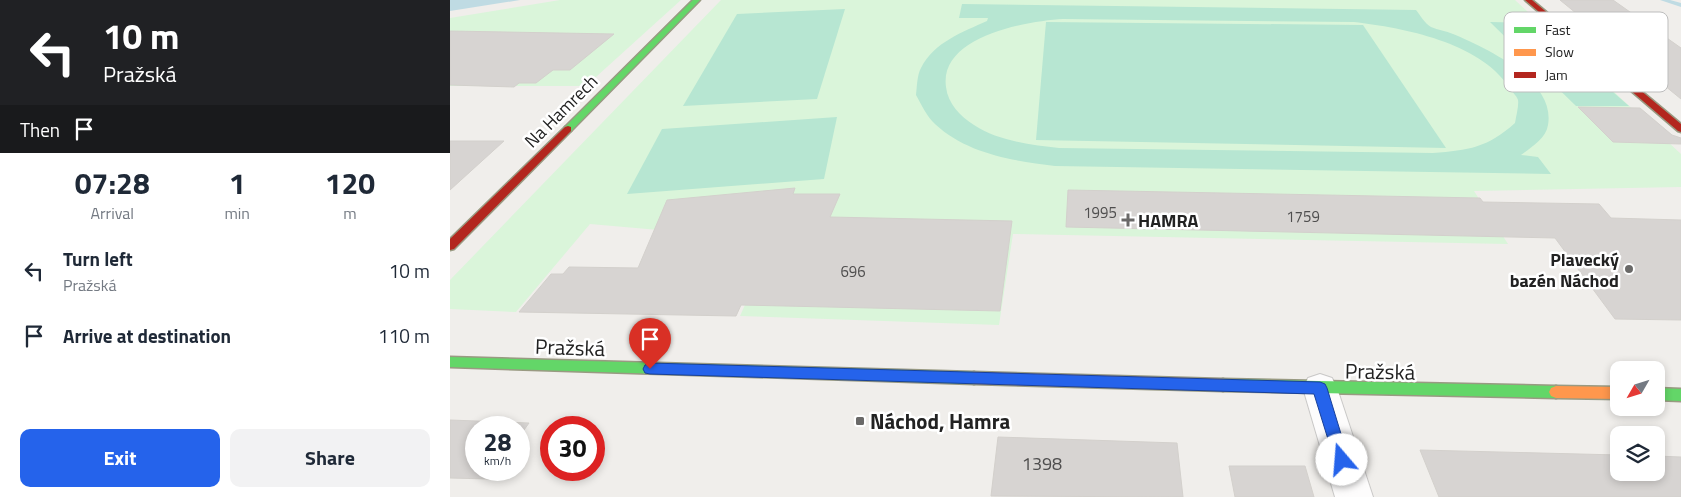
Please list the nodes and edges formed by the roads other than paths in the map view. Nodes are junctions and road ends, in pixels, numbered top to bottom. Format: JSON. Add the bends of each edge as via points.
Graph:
{"nodes":[{"id":1,"x":697,"y":0,"type":"edge"},
{"id":2,"x":1528,"y":0,"type":"edge"},
{"id":3,"x":1542,"y":12,"type":"edge"},
{"id":4,"x":1637,"y":92,"type":"edge"},
{"id":5,"x":1681,"y":129,"type":"edge"},
{"id":6,"x":450,"y":246,"type":"edge"},
{"id":7,"x":450,"y":362,"type":"edge"},
{"id":8,"x":1320,"y":388,"type":"junction"},
{"id":9,"x":1610,"y":393,"type":"edge"},
{"id":10,"x":1665,"y":394,"type":"edge"},
{"id":11,"x":1681,"y":395,"type":"edge"},
{"id":12,"x":1354,"y":497,"type":"edge"}],
"edges":[{"from":1,"to":6,"type":"main road","name":"Na Hamrech"},
{"from":2,"to":3,"type":"main road"},
{"from":4,"to":5,"type":"main road"},
{"from":7,"to":8,"type":"main road","name":"Pražská"},
{"from":8,"to":9,"type":"main road","name":"Pražská"},
{"from":8,"to":12,"type":"street"},
{"from":10,"to":11,"type":"main road"}]}
